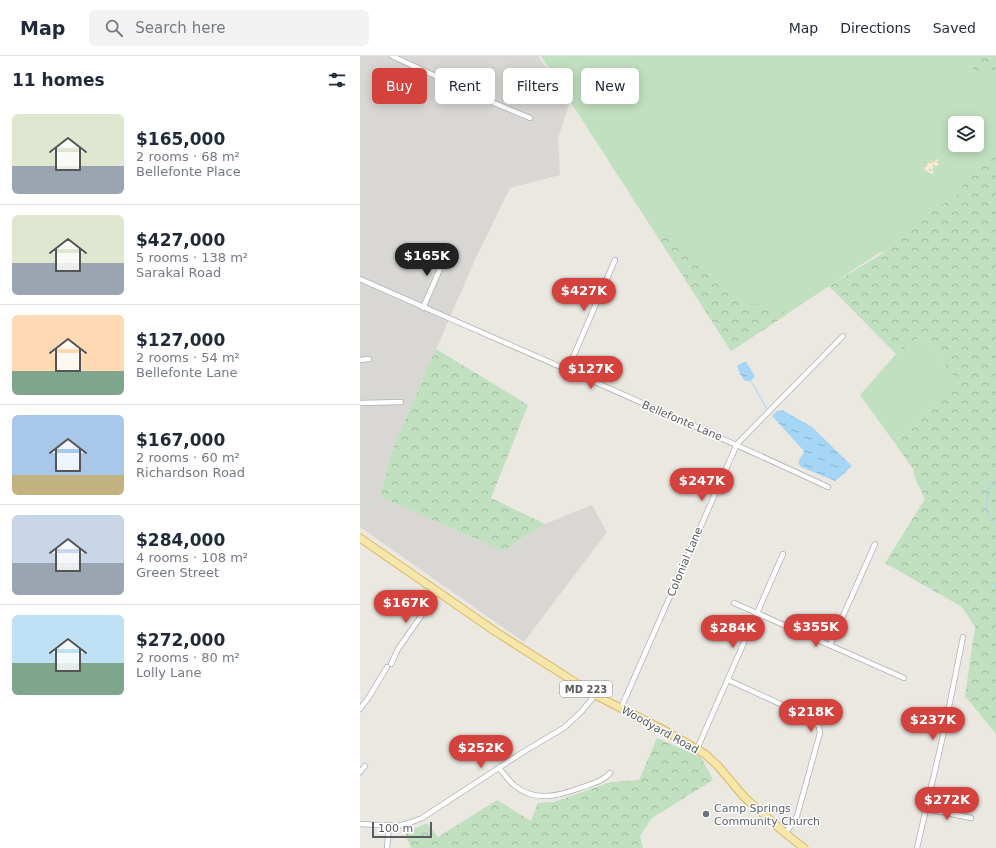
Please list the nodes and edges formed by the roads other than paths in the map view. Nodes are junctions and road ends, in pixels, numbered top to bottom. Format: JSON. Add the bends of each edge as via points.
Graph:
{"nodes":[{"id":1,"x":392,"y":56,"type":"edge"},
{"id":2,"x":530,"y":118,"type":"dead end"},
{"id":3,"x":447,"y":253,"type":"dead end"},
{"id":4,"x":615,"y":260,"type":"dead end"},
{"id":5,"x":360,"y":279,"type":"edge"},
{"id":6,"x":423,"y":308,"type":"junction"},
{"id":7,"x":843,"y":336,"type":"dead end"},
{"id":8,"x":369,"y":359,"type":"dead end"},
{"id":9,"x":360,"y":360,"type":"edge"},
{"id":10,"x":567,"y":371,"type":"junction"},
{"id":11,"x":401,"y":402,"type":"dead end"},
{"id":12,"x":360,"y":403,"type":"edge"},
{"id":13,"x":737,"y":444,"type":"junction"},
{"id":14,"x":828,"y":487,"type":"dead end"},
{"id":15,"x":360,"y":538,"type":"edge"},
{"id":16,"x":874,"y":544,"type":"dead end"},
{"id":17,"x":783,"y":554,"type":"dead end"},
{"id":18,"x":436,"y":591,"type":"junction"},
{"id":19,"x":734,"y":603,"type":"dead end"},
{"id":20,"x":758,"y":613,"type":"junction"},
{"id":21,"x":963,"y":637,"type":"dead end"},
{"id":22,"x":830,"y":645,"type":"junction"},
{"id":23,"x":904,"y":678,"type":"dead end"},
{"id":24,"x":728,"y":680,"type":"junction"},
{"id":25,"x":596,"y":695,"type":"junction"},
{"id":26,"x":621,"y":708,"type":"junction"},
{"id":27,"x":360,"y":709,"type":"edge"},
{"id":28,"x":697,"y":749,"type":"junction"},
{"id":29,"x":365,"y":766,"type":"dead end"},
{"id":30,"x":499,"y":768,"type":"junction"},
{"id":31,"x":360,"y":772,"type":"edge"},
{"id":32,"x":610,"y":774,"type":"dead end"},
{"id":33,"x":927,"y":808,"type":"junction"},
{"id":34,"x":971,"y":818,"type":"dead end"},
{"id":35,"x":360,"y":824,"type":"edge"},
{"id":36,"x":389,"y":825,"type":"junction"},
{"id":37,"x":785,"y":833,"type":"junction"},
{"id":38,"x":801,"y":847,"type":"edge"},
{"id":39,"x":387,"y":848,"type":"edge"},
{"id":40,"x":917,"y":848,"type":"edge"}],
"edges":[{"from":1,"to":2,"type":"street"},
{"from":3,"to":6,"type":"street"},
{"from":4,"to":10,"type":"street"},
{"from":5,"to":6,"type":"street","name":"Bellefonte Lane"},
{"from":6,"to":10,"type":"street","name":"Bellefonte Lane"},
{"from":7,"to":13,"type":"street","name":"Colonial Lane"},
{"from":8,"to":9,"type":"street"},
{"from":10,"to":13,"type":"street","name":"Bellefonte Lane"},
{"from":11,"to":12,"type":"street"},
{"from":13,"to":14,"type":"street","name":"Bellefonte Lane"},
{"from":13,"to":26,"type":"street","name":"Colonial Lane"},
{"from":15,"to":18,"type":"main road","name":"Woodyard Road","number":"MD 223"},
{"from":16,"to":22,"type":"street"},
{"from":17,"to":20,"type":"street"},
{"from":18,"to":25,"type":"main road","name":"Woodyard Road","number":"MD 223"},
{"from":18,"to":27,"type":"street"},
{"from":19,"to":20,"type":"street"},
{"from":20,"to":22,"type":"street"},
{"from":20,"to":24,"type":"street"},
{"from":21,"to":33,"type":"street"},
{"from":22,"to":23,"type":"street"},
{"from":24,"to":28,"type":"street"},
{"from":24,"to":37,"type":"street","via":[[813,719],[820,727],[797,816]]},
{"from":25,"to":26,"type":"main road","name":"Woodyard Road","number":"MD 223"},
{"from":25,"to":30,"type":"street","via":[[568,724]]},
{"from":26,"to":28,"type":"main road","name":"Woodyard Road","number":"MD 223"},
{"from":28,"to":37,"type":"main road","name":"Woodyard Road","number":"MD 223","via":[[714,762],[745,798]]},
{"from":29,"to":31,"type":"street"},
{"from":30,"to":32,"type":"street","via":[[515,786],[525,792],[548,797],[605,779]]},
{"from":30,"to":36,"type":"street","via":[[422,818],[398,826]]},
{"from":33,"to":34,"type":"street"},
{"from":33,"to":40,"type":"street"},
{"from":35,"to":36,"type":"street"},
{"from":36,"to":39,"type":"street"},
{"from":37,"to":38,"type":"main road","name":"Woodyard Road","number":"MD 223"}]}
